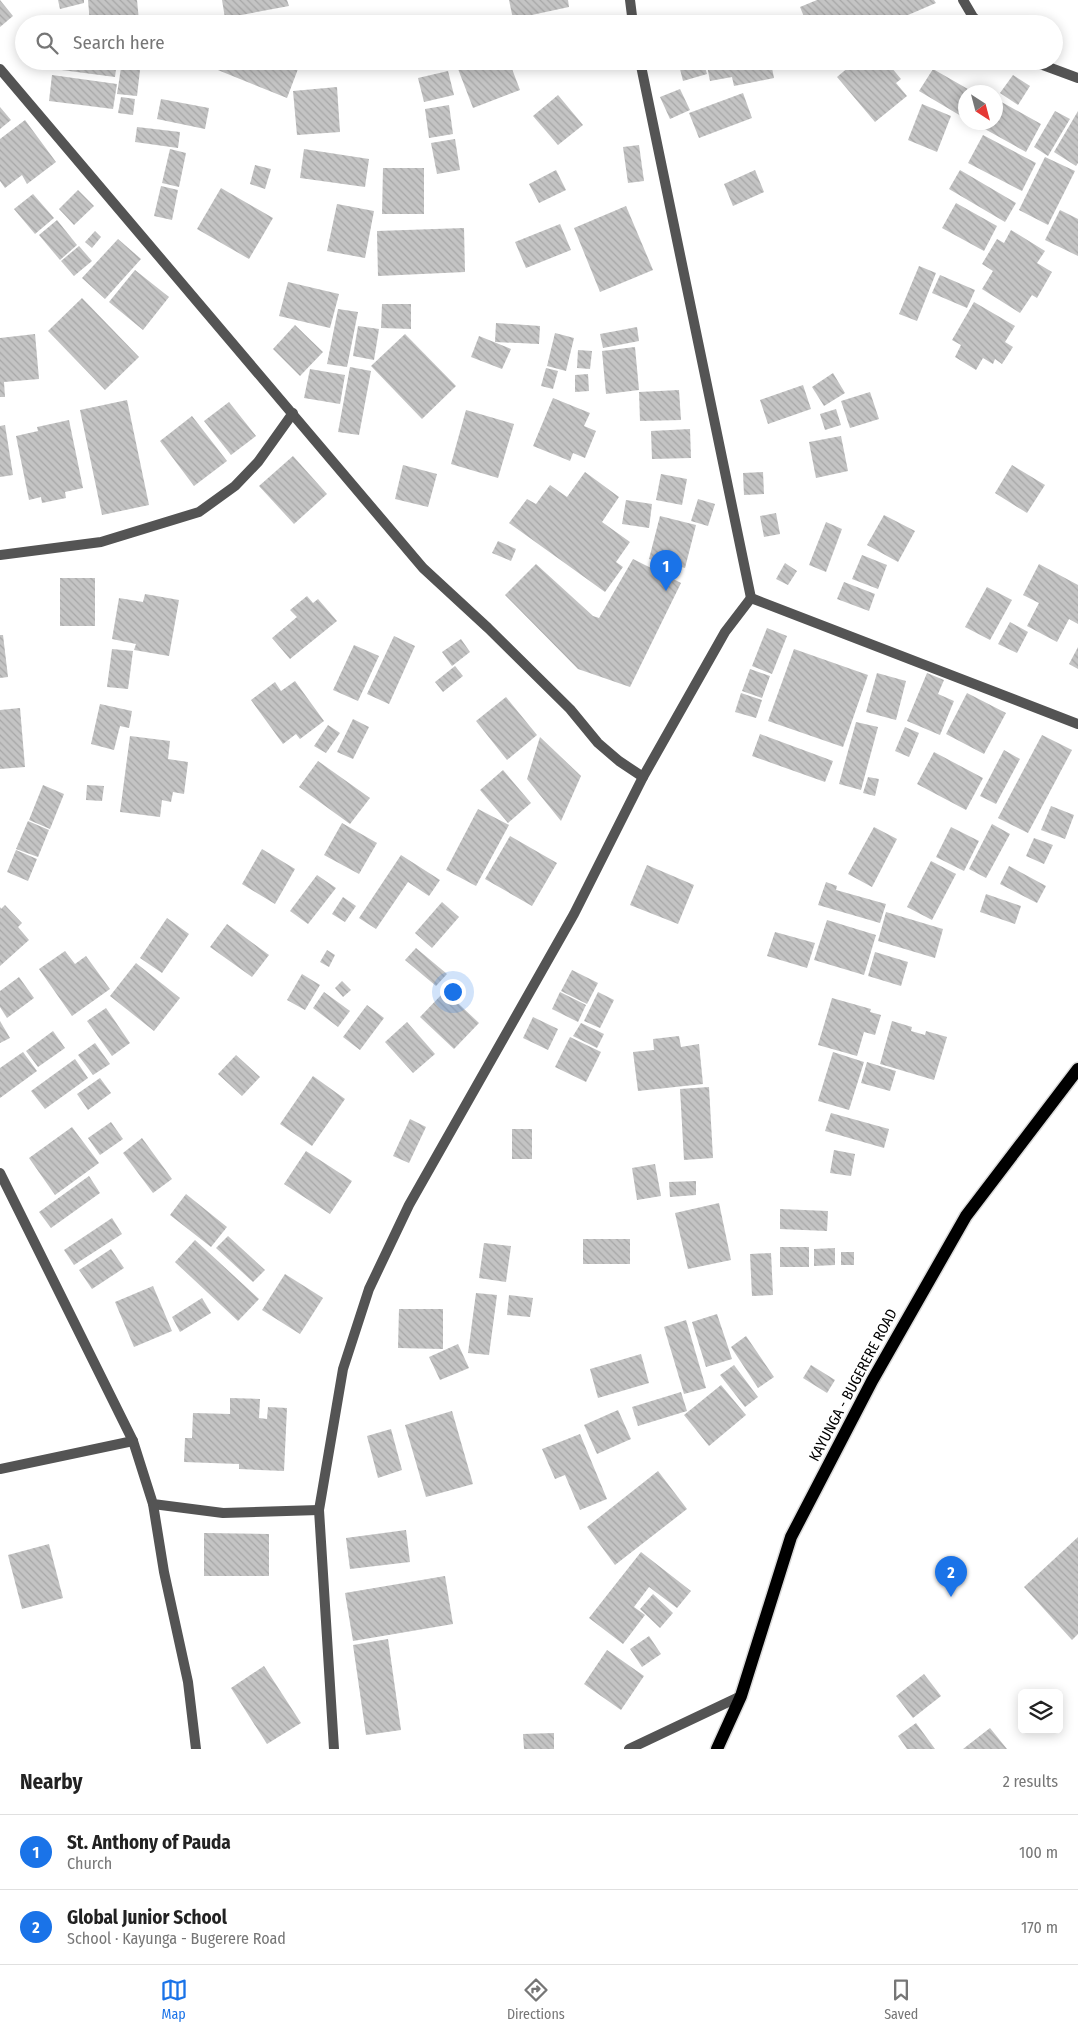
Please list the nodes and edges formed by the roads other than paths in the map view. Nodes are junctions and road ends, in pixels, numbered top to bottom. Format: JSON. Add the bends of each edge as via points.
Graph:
{"nodes":[{"id":1,"x":630,"y":0,"type":"edge"},
{"id":2,"x":963,"y":0,"type":"edge"},
{"id":3,"x":632,"y":15,"type":"edge"},
{"id":4,"x":973,"y":15,"type":"edge"},
{"id":5,"x":0,"y":69,"type":"edge"},
{"id":6,"x":642,"y":70,"type":"edge"},
{"id":7,"x":1056,"y":70,"type":"edge"},
{"id":8,"x":1078,"y":78,"type":"edge"},
{"id":9,"x":293,"y":413,"type":"junction"},
{"id":10,"x":0,"y":556,"type":"edge"},
{"id":11,"x":752,"y":598,"type":"junction"},
{"id":12,"x":1078,"y":724,"type":"edge"},
{"id":13,"x":643,"y":777,"type":"junction"},
{"id":14,"x":1078,"y":1069,"type":"edge"},
{"id":15,"x":0,"y":1173,"type":"edge"},
{"id":16,"x":133,"y":1441,"type":"junction"},
{"id":17,"x":0,"y":1469,"type":"edge"},
{"id":18,"x":153,"y":1504,"type":"junction"},
{"id":19,"x":319,"y":1510,"type":"junction"},
{"id":20,"x":741,"y":1696,"type":"junction"},
{"id":21,"x":196,"y":1749,"type":"edge"},
{"id":22,"x":334,"y":1749,"type":"edge"},
{"id":23,"x":628,"y":1749,"type":"edge"},
{"id":24,"x":716,"y":1749,"type":"edge"}],
"edges":[{"from":1,"to":3,"type":"street"},
{"from":2,"to":4,"type":"street"},
{"from":5,"to":9,"type":"street"},
{"from":6,"to":11,"type":"street"},
{"from":7,"to":8,"type":"street"},
{"from":9,"to":10,"type":"street","via":[[258,462],[234,486],[199,512],[101,542]]},
{"from":9,"to":13,"type":"street","via":[[422,568],[563,702],[598,743]]},
{"from":11,"to":12,"type":"street"},
{"from":11,"to":13,"type":"street","via":[[725,632]]},
{"from":13,"to":19,"type":"street","via":[[574,914],[409,1205],[369,1290],[343,1369]]},
{"from":14,"to":20,"type":"main road","name":"KAYUNGA - BUGERERE ROAD","via":[[966,1216],[872,1381],[791,1537]]},
{"from":15,"to":16,"type":"street"},
{"from":16,"to":17,"type":"street"},
{"from":16,"to":18,"type":"street"},
{"from":18,"to":19,"type":"street","via":[[222,1513]]},
{"from":18,"to":21,"type":"street","via":[[188,1682]]},
{"from":19,"to":22,"type":"street"},
{"from":20,"to":23,"type":"street"},
{"from":20,"to":24,"type":"main road","name":"KAYUNGA - BUGERERE ROAD"}]}
